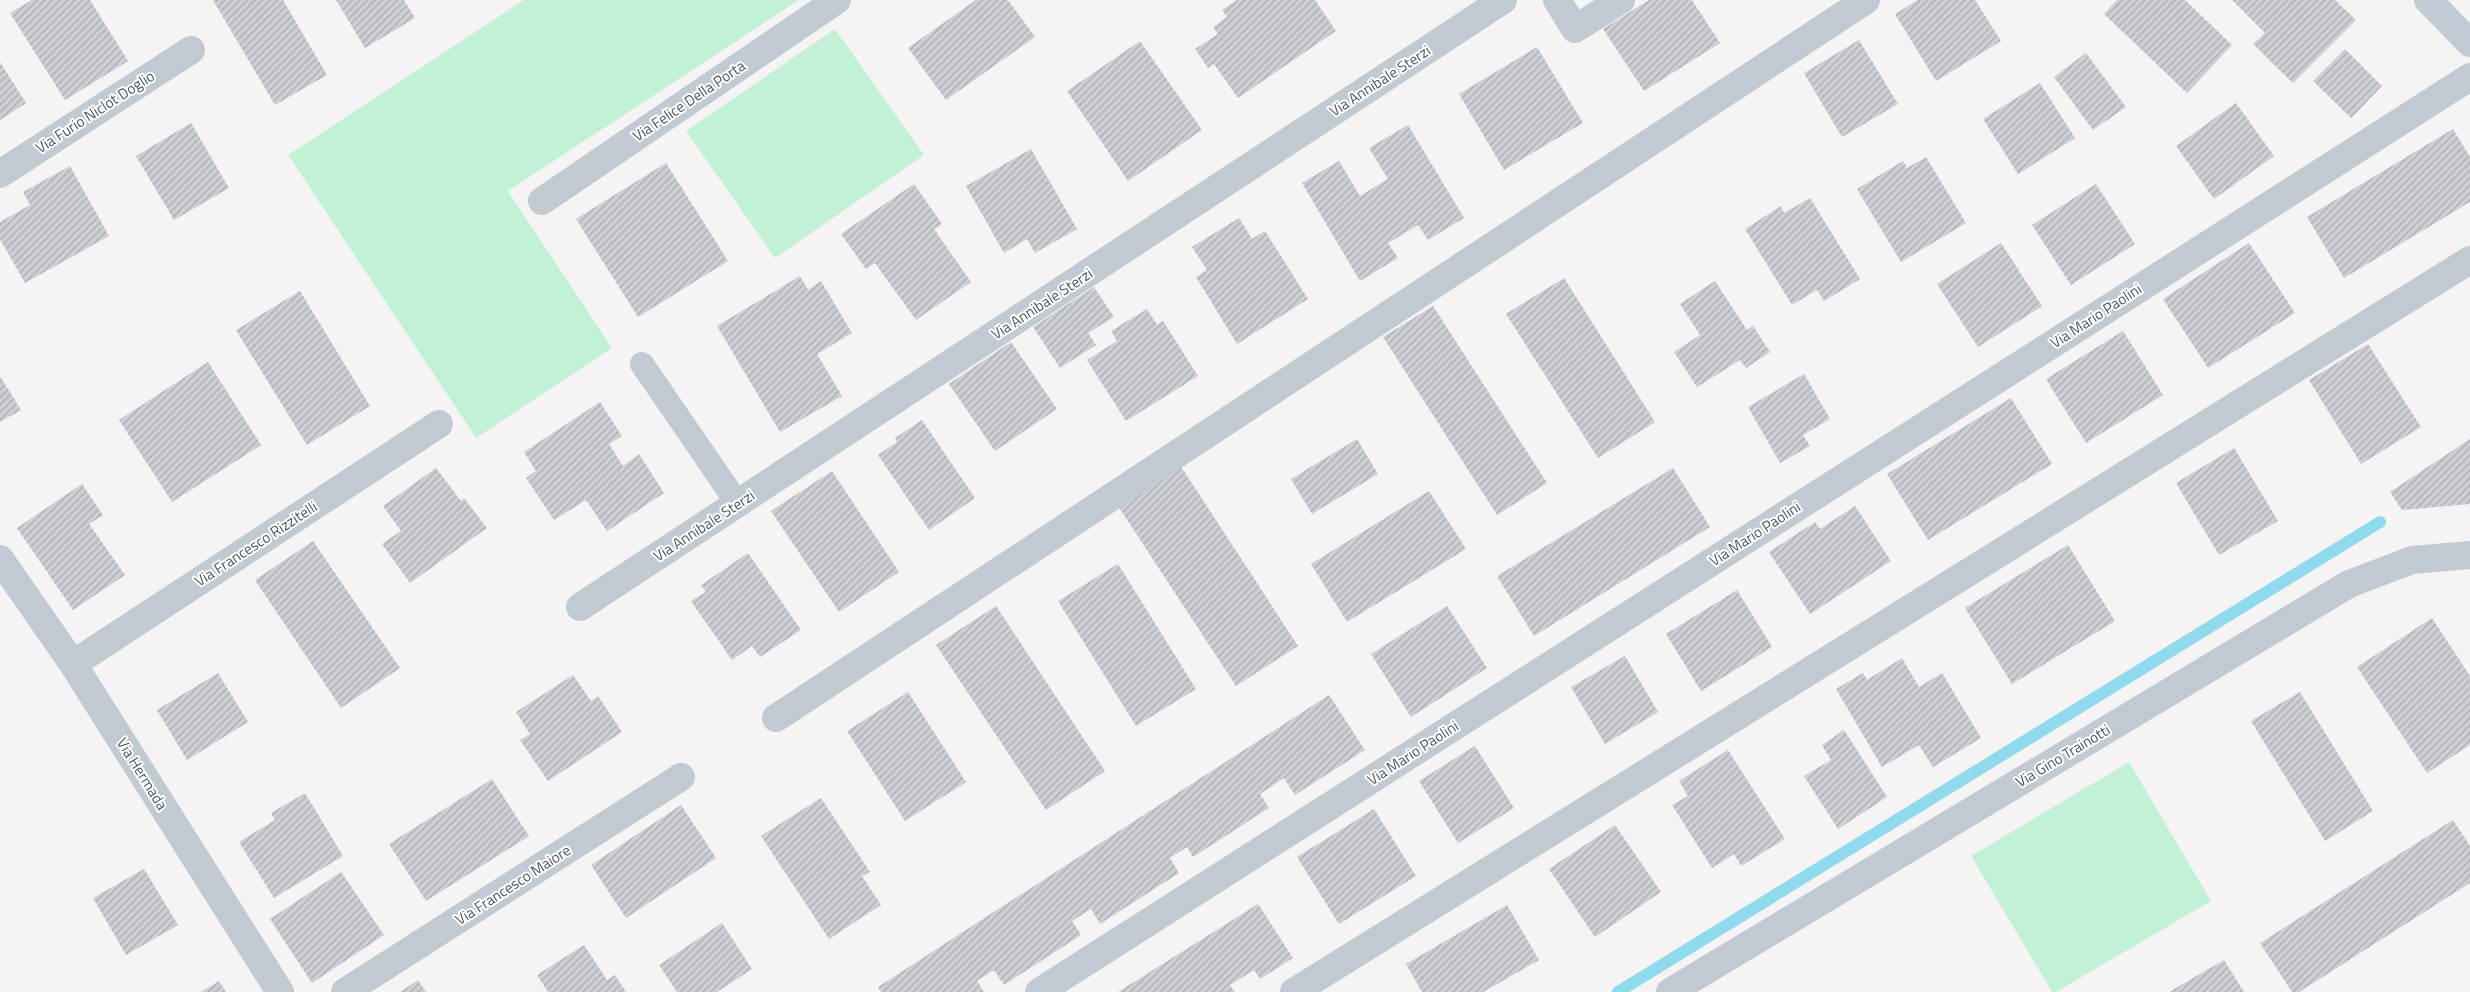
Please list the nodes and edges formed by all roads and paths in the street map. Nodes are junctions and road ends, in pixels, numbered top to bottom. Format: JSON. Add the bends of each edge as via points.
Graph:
{"nodes":[{"id":1,"x":837,"y":0,"type":"edge"},
{"id":2,"x":1503,"y":0,"type":"edge"},
{"id":3,"x":1557,"y":0,"type":"edge"},
{"id":4,"x":1621,"y":0,"type":"edge"},
{"id":5,"x":1866,"y":0,"type":"edge"},
{"id":6,"x":2428,"y":0,"type":"edge"},
{"id":7,"x":2470,"y":43,"type":"edge"},
{"id":8,"x":191,"y":50,"type":"dead end"},
{"id":9,"x":2470,"y":77,"type":"edge"},
{"id":10,"x":0,"y":174,"type":"edge"},
{"id":11,"x":542,"y":201,"type":"dead end"},
{"id":12,"x":2470,"y":260,"type":"edge"},
{"id":13,"x":642,"y":364,"type":"dead end"},
{"id":14,"x":439,"y":424,"type":"dead end"},
{"id":15,"x":738,"y":504,"type":"junction"},
{"id":16,"x":2470,"y":555,"type":"edge"},
{"id":17,"x":0,"y":559,"type":"edge"},
{"id":18,"x":580,"y":607,"type":"dead end"},
{"id":19,"x":73,"y":664,"type":"junction"},
{"id":20,"x":776,"y":718,"type":"dead end"},
{"id":21,"x":681,"y":777,"type":"dead end"},
{"id":22,"x":280,"y":992,"type":"edge"},
{"id":23,"x":345,"y":992,"type":"edge"},
{"id":24,"x":1039,"y":992,"type":"edge"},
{"id":25,"x":1294,"y":992,"type":"edge"},
{"id":26,"x":1670,"y":992,"type":"edge"}],
"edges":[{"from":1,"to":11,"type":"street","name":"Via Felice Della Porta"},
{"from":2,"to":15,"type":"street","name":"Via Annibale Sterzi"},
{"from":3,"to":4,"type":"street","via":[[1575,29]]},
{"from":5,"to":20,"type":"street"},
{"from":6,"to":7,"type":"street"},
{"from":8,"to":10,"type":"street","name":"Via Furio Niclot Doglio"},
{"from":9,"to":24,"type":"street","name":"Via Mario Paolini"},
{"from":12,"to":25,"type":"street"},
{"from":13,"to":15,"type":"lane"},
{"from":14,"to":19,"type":"street","name":"Via Francesco Rizzitelli"},
{"from":15,"to":18,"type":"street","name":"Via Annibale Sterzi"},
{"from":16,"to":26,"type":"street","name":"Via Gino Trainotti","via":[[2412,560],[2350,584]]},
{"from":17,"to":19,"type":"street","name":"Via Hermada"},
{"from":19,"to":22,"type":"street","name":"Via Hermada"},
{"from":21,"to":23,"type":"street","name":"Via Francesco Maiore"}]}
